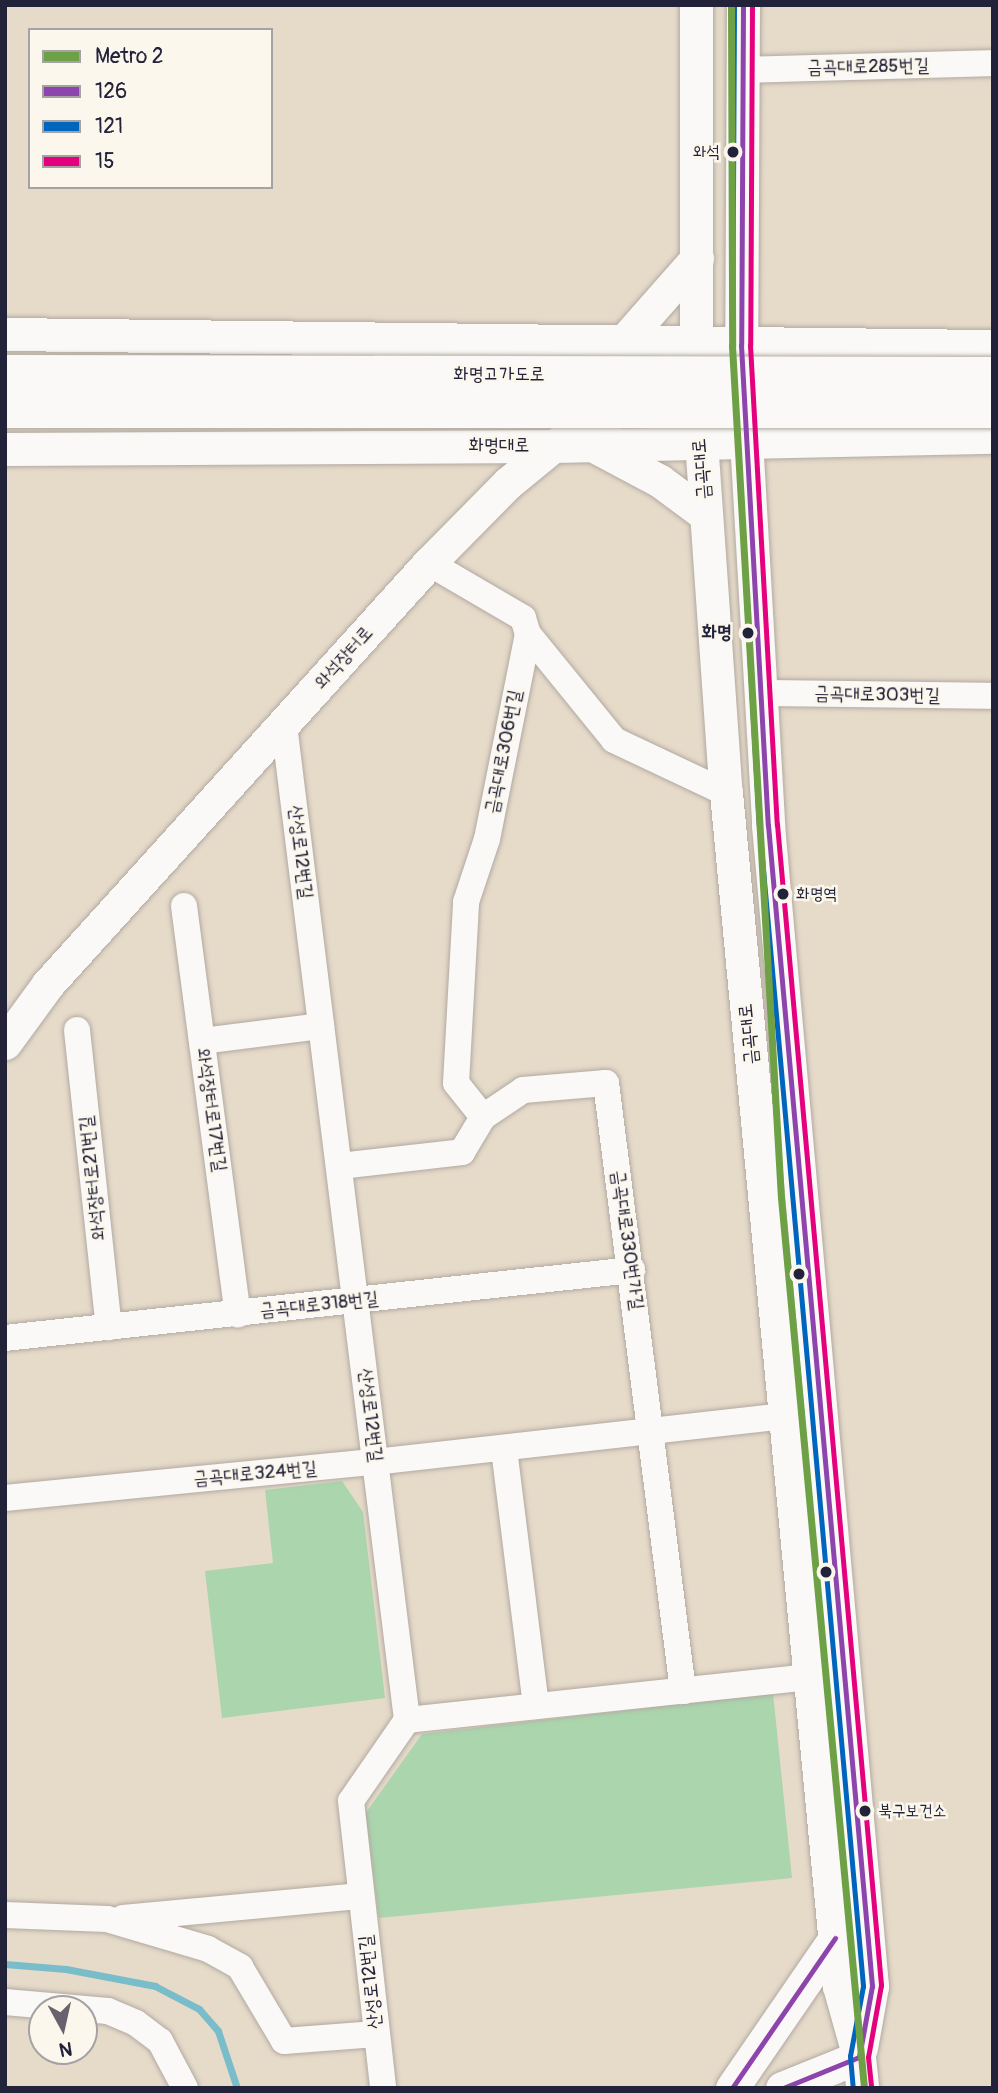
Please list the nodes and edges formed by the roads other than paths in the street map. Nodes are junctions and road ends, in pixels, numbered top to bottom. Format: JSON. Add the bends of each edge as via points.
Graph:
{"nodes":[{"id":1,"x":696,"y":5,"type":"edge"},
{"id":2,"x":743,"y":5,"type":"edge"},
{"id":3,"x":993,"y":63,"type":"edge"},
{"id":4,"x":744,"y":70,"type":"junction"},
{"id":5,"x":697,"y":258,"type":"junction"},
{"id":6,"x":5,"y":334,"type":"edge"},
{"id":7,"x":623,"y":342,"type":"junction"},
{"id":8,"x":741,"y":345,"type":"junction"},
{"id":9,"x":993,"y":345,"type":"edge"},
{"id":10,"x":696,"y":356,"type":"junction"},
{"id":11,"x":5,"y":374,"type":"edge"},
{"id":12,"x":993,"y":376,"type":"edge"},
{"id":13,"x":5,"y":409,"type":"edge"},
{"id":14,"x":993,"y":410,"type":"edge"},
{"id":15,"x":993,"y":437,"type":"edge"},
{"id":16,"x":746,"y":439,"type":"junction"},
{"id":17,"x":699,"y":441,"type":"junction"},
{"id":18,"x":592,"y":444,"type":"junction"},
{"id":19,"x":554,"y":446,"type":"junction"},
{"id":20,"x":5,"y":449,"type":"edge"},
{"id":21,"x":706,"y":516,"type":"junction"},
{"id":22,"x":429,"y":563,"type":"junction"},
{"id":23,"x":528,"y":634,"type":"junction"},
{"id":24,"x":761,"y":693,"type":"junction"},
{"id":25,"x":993,"y":696,"type":"edge"},
{"id":26,"x":284,"y":725,"type":"junction"},
{"id":27,"x":726,"y":793,"type":"junction"},
{"id":28,"x":184,"y":906,"type":"dead end"},
{"id":29,"x":321,"y":1026,"type":"junction"},
{"id":30,"x":77,"y":1030,"type":"dead end"},
{"id":31,"x":202,"y":1041,"type":"junction"},
{"id":32,"x":5,"y":1043,"type":"edge"},
{"id":33,"x":482,"y":1117,"type":"junction"},
{"id":34,"x":340,"y":1166,"type":"junction"},
{"id":35,"x":632,"y":1270,"type":"junction"},
{"id":36,"x":355,"y":1301,"type":"junction"},
{"id":37,"x":238,"y":1314,"type":"junction"},
{"id":38,"x":109,"y":1327,"type":"junction"},
{"id":39,"x":5,"y":1338,"type":"edge"},
{"id":40,"x":787,"y":1416,"type":"junction"},
{"id":41,"x":652,"y":1431,"type":"junction"},
{"id":42,"x":504,"y":1449,"type":"junction"},
{"id":43,"x":375,"y":1462,"type":"junction"},
{"id":44,"x":5,"y":1497,"type":"edge"},
{"id":45,"x":811,"y":1677,"type":"junction"},
{"id":46,"x":684,"y":1691,"type":"junction"},
{"id":47,"x":536,"y":1706,"type":"junction"},
{"id":48,"x":407,"y":1720,"type":"junction"},
{"id":49,"x":362,"y":1896,"type":"junction"},
{"id":50,"x":5,"y":1915,"type":"edge"},
{"id":51,"x":107,"y":1919,"type":"junction"},
{"id":52,"x":835,"y":1938,"type":"junction"},
{"id":53,"x":5,"y":2002,"type":"edge"},
{"id":54,"x":376,"y":2034,"type":"junction"},
{"id":55,"x":861,"y":2072,"type":"edge"},
{"id":56,"x":185,"y":2088,"type":"edge"},
{"id":57,"x":383,"y":2088,"type":"edge"},
{"id":58,"x":732,"y":2088,"type":"edge"},
{"id":59,"x":782,"y":2088,"type":"edge"}],
"edges":[{"from":1,"to":5,"type":"main road","name":"금곡대로"},
{"from":2,"to":4,"type":"main road","name":"금곡대로"},
{"from":3,"to":4,"type":"street","name":"금곡대로285번길"},
{"from":4,"to":8,"type":"main road","name":"금곡대로"},
{"from":5,"to":7,"type":"main road"},
{"from":5,"to":10,"type":"main road","name":"금곡대로"},
{"from":6,"to":7,"type":"main road"},
{"from":7,"to":10,"type":"main road"},
{"from":8,"to":9,"type":"main road"},
{"from":8,"to":10,"type":"main road"},
{"from":8,"to":16,"type":"main road","name":"금곡대로"},
{"from":10,"to":17,"type":"main road","name":"금곡대로"},
{"from":10,"to":19,"type":"main road","name":"와석장터로"},
{"from":11,"to":12,"type":"highway","name":"화명고가도로","bridge":true},
{"from":13,"to":14,"type":"highway","name":"화명고가도로","bridge":true},
{"from":15,"to":16,"type":"main road","name":"화명대로"},
{"from":16,"to":17,"type":"main road","name":"화명대로"},
{"from":16,"to":24,"type":"main road","name":"금곡대로"},
{"from":17,"to":18,"type":"main road","name":"화명대로"},
{"from":17,"to":21,"type":"main road","name":"금곡대로"},
{"from":18,"to":19,"type":"main road","name":"화명대로"},
{"from":18,"to":21,"type":"main road","via":[[660,481]]},
{"from":19,"to":20,"type":"main road","name":"화명대로"},
{"from":19,"to":22,"type":"main road","name":"와석장터로","via":[[508,483]]},
{"from":21,"to":27,"type":"main road","name":"금곡대로"},
{"from":22,"to":23,"type":"street","via":[[523,618]]},
{"from":22,"to":26,"type":"main road","name":"와석장터로"},
{"from":23,"to":27,"type":"street","via":[[614,740]]},
{"from":23,"to":33,"type":"street","name":"금곡대로306번길","via":[[487,839],[466,902],[456,1083]]},
{"from":24,"to":25,"type":"street","name":"금곡대로303번길"},
{"from":24,"to":55,"type":"main road","name":"금곡대로","via":[[772,866],[872,1986]]},
{"from":26,"to":29,"type":"street","name":"산성로12번길"},
{"from":26,"to":32,"type":"main road","name":"와석장터로","via":[[48,984]]},
{"from":27,"to":40,"type":"main road","name":"금곡대로"},
{"from":28,"to":31,"type":"street","name":"와석장터로17번길"},
{"from":29,"to":31,"type":"street"},
{"from":29,"to":34,"type":"street","name":"산성로12번길"},
{"from":30,"to":38,"type":"street","name":"와석장터로21번길"},
{"from":31,"to":37,"type":"street","name":"와석장터로17번길"},
{"from":33,"to":34,"type":"street","name":"금곡대로330번가길","via":[[462,1152]]},
{"from":33,"to":35,"type":"street","name":"금곡대로330번가길","via":[[523,1090],[606,1083]]},
{"from":34,"to":36,"type":"street","name":"산성로12번길"},
{"from":35,"to":36,"type":"street","name":"금곡대로318번길"},
{"from":35,"to":41,"type":"street","name":"금곡대로330번가길"},
{"from":36,"to":37,"type":"street","name":"금곡대로318번길"},
{"from":36,"to":43,"type":"street","name":"산성로12번길"},
{"from":37,"to":38,"type":"street","name":"금곡대로318번길"},
{"from":38,"to":39,"type":"street","name":"금곡대로318번길"},
{"from":40,"to":41,"type":"street","name":"금곡대로324번길"},
{"from":40,"to":45,"type":"main road","name":"금곡대로"},
{"from":41,"to":42,"type":"street","name":"금곡대로324번길"},
{"from":41,"to":46,"type":"street","name":"금곡대로330번가길"},
{"from":42,"to":43,"type":"street","name":"금곡대로324번길"},
{"from":42,"to":47,"type":"street"},
{"from":43,"to":44,"type":"street","name":"금곡대로324번길"},
{"from":43,"to":48,"type":"street","name":"산성로12번길"},
{"from":45,"to":46,"type":"street"},
{"from":45,"to":52,"type":"main road","name":"금곡대로"},
{"from":46,"to":47,"type":"street"},
{"from":47,"to":48,"type":"street"},
{"from":48,"to":49,"type":"street","name":"산성로12번길","via":[[351,1801]]},
{"from":49,"to":51,"type":"street"},
{"from":49,"to":54,"type":"street","name":"산성로12번길"},
{"from":50,"to":51,"type":"street"},
{"from":51,"to":54,"type":"street","via":[[226,1957],[240,1967],[284,2042]]},
{"from":52,"to":55,"type":"main road","name":"금곡대로","via":[[839,1986]]},
{"from":52,"to":58,"type":"main road"},
{"from":53,"to":56,"type":"street","via":[[108,2011],[136,2022],[160,2041]]},
{"from":54,"to":57,"type":"street","name":"산성로12번길"},
{"from":55,"to":59,"type":"main road"}]}
